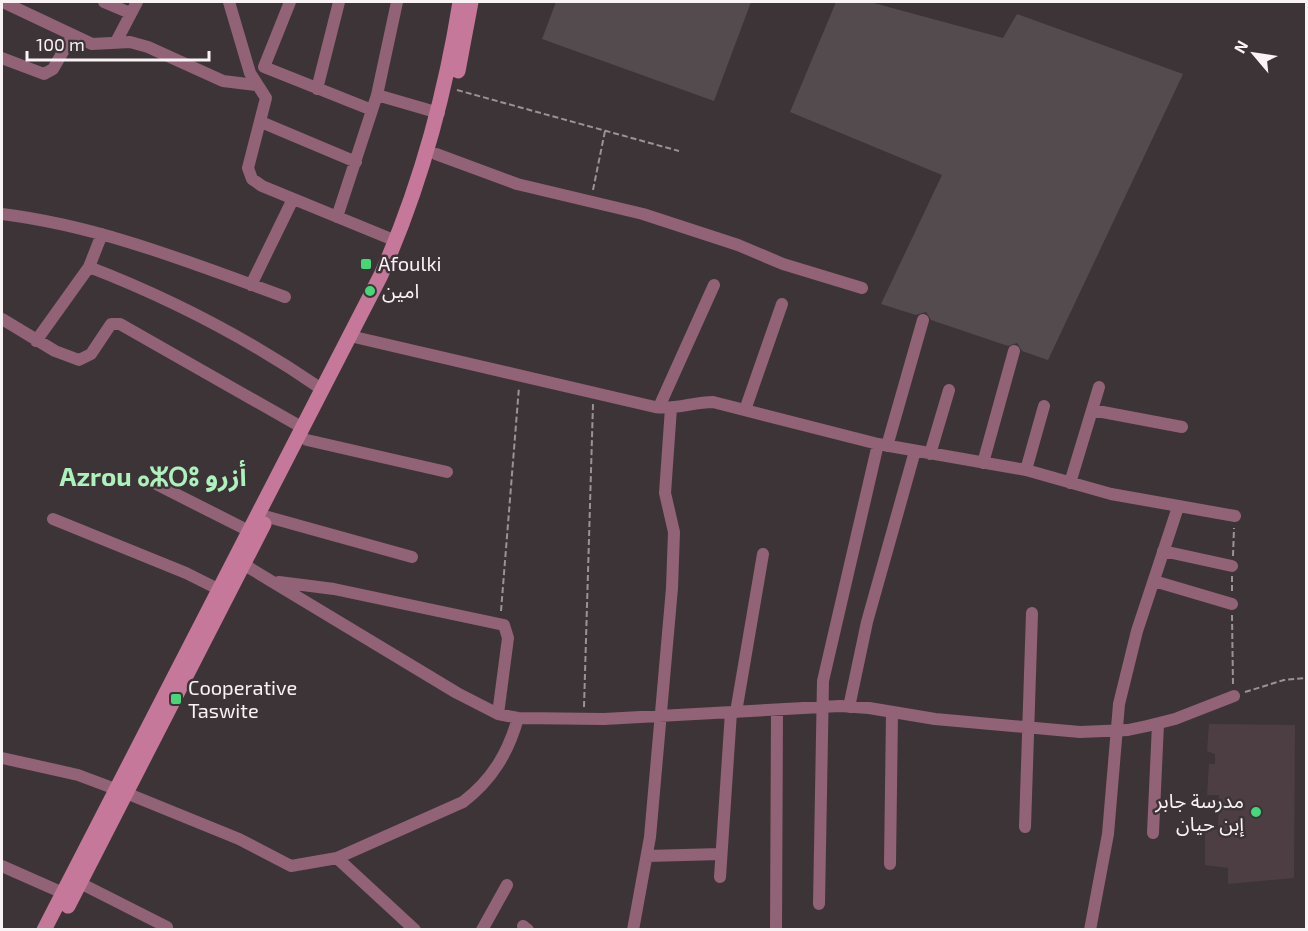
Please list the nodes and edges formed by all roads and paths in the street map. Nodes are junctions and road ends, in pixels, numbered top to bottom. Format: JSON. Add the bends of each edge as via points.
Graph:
{"nodes":[{"id":1,"x":3,"y":2,"type":"edge"},
{"id":2,"x":104,"y":2,"type":"edge"},
{"id":3,"x":137,"y":2,"type":"edge"},
{"id":4,"x":229,"y":2,"type":"edge"},
{"id":5,"x":290,"y":2,"type":"edge"},
{"id":6,"x":339,"y":2,"type":"edge"},
{"id":7,"x":397,"y":2,"type":"edge"},
{"id":8,"x":460,"y":2,"type":"edge"},
{"id":9,"x":471,"y":2,"type":"edge"},
{"id":10,"x":130,"y":13,"type":"junction"},
{"id":11,"x":72,"y":36,"type":"junction"},
{"id":12,"x":116,"y":42,"type":"junction"},
{"id":13,"x":2,"y":58,"type":"edge"},
{"id":14,"x":256,"y":85,"type":"junction"},
{"id":15,"x":318,"y":89,"type":"junction"},
{"id":16,"x":454,"y":90,"type":"junction"},
{"id":17,"x":377,"y":95,"type":"junction"},
{"id":18,"x":372,"y":110,"type":"junction"},
{"id":19,"x":439,"y":113,"type":"junction"},
{"id":20,"x":261,"y":122,"type":"junction"},
{"id":21,"x":605,"y":131,"type":"junction"},
{"id":22,"x":679,"y":151,"type":"dead end"},
{"id":23,"x":436,"y":154,"type":"junction"},
{"id":24,"x":356,"y":162,"type":"junction"},
{"id":25,"x":293,"y":199,"type":"junction"},
{"id":26,"x":591,"y":201,"type":"junction"},
{"id":27,"x":2,"y":214,"type":"edge"},
{"id":28,"x":337,"y":217,"type":"junction"},
{"id":29,"x":102,"y":234,"type":"junction"},
{"id":30,"x":396,"y":241,"type":"junction"},
{"id":31,"x":89,"y":267,"type":"junction"},
{"id":32,"x":251,"y":285,"type":"junction"},
{"id":33,"x":714,"y":285,"type":"dead end"},
{"id":34,"x":862,"y":288,"type":"dead end"},
{"id":35,"x":285,"y":297,"type":"dead end"},
{"id":36,"x":782,"y":304,"type":"dead end"},
{"id":37,"x":2,"y":319,"type":"edge"},
{"id":38,"x":923,"y":320,"type":"dead end"},
{"id":39,"x":355,"y":337,"type":"junction"},
{"id":40,"x":36,"y":341,"type":"junction"},
{"id":41,"x":1014,"y":351,"type":"dead end"},
{"id":42,"x":520,"y":375,"type":"junction"},
{"id":43,"x":1099,"y":387,"type":"dead end"},
{"id":44,"x":322,"y":390,"type":"junction"},
{"id":45,"x":949,"y":390,"type":"dead end"},
{"id":46,"x":593,"y":393,"type":"junction"},
{"id":47,"x":1044,"y":406,"type":"dead end"},
{"id":48,"x":665,"y":408,"type":"junction"},
{"id":49,"x":745,"y":410,"type":"junction"},
{"id":50,"x":1092,"y":410,"type":"junction"},
{"id":51,"x":1182,"y":428,"type":"dead end"},
{"id":52,"x":305,"y":434,"type":"junction"},
{"id":53,"x":882,"y":445,"type":"junction"},
{"id":54,"x":915,"y":451,"type":"junction"},
{"id":55,"x":930,"y":454,"type":"junction"},
{"id":56,"x":983,"y":464,"type":"junction"},
{"id":57,"x":1026,"y":470,"type":"junction"},
{"id":58,"x":447,"y":472,"type":"dead end"},
{"id":59,"x":156,"y":483,"type":"dead end"},
{"id":60,"x":1070,"y":483,"type":"junction"},
{"id":61,"x":1178,"y":507,"type":"junction"},
{"id":62,"x":1235,"y":516,"type":"dead end"},
{"id":63,"x":268,"y":517,"type":"junction"},
{"id":64,"x":52,"y":519,"type":"dead end"},
{"id":65,"x":249,"y":531,"type":"junction"},
{"id":66,"x":1163,"y":551,"type":"junction"},
{"id":67,"x":763,"y":554,"type":"dead end"},
{"id":68,"x":412,"y":557,"type":"dead end"},
{"id":69,"x":239,"y":561,"type":"junction"},
{"id":70,"x":1232,"y":566,"type":"dead end"},
{"id":71,"x":1154,"y":581,"type":"junction"},
{"id":72,"x":274,"y":582,"type":"junction"},
{"id":73,"x":218,"y":589,"type":"junction"},
{"id":74,"x":1232,"y":604,"type":"dead end"},
{"id":75,"x":1032,"y":613,"type":"dead end"},
{"id":76,"x":500,"y":623,"type":"junction"},
{"id":77,"x":1306,"y":678,"type":"edge"},
{"id":78,"x":1234,"y":696,"type":"joint"},
{"id":79,"x":823,"y":707,"type":"junction"},
{"id":80,"x":849,"y":707,"type":"junction"},
{"id":81,"x":777,"y":710,"type":"junction"},
{"id":82,"x":734,"y":712,"type":"junction"},
{"id":83,"x":892,"y":712,"type":"junction"},
{"id":84,"x":498,"y":714,"type":"junction"},
{"id":85,"x":661,"y":715,"type":"junction"},
{"id":86,"x":518,"y":718,"type":"junction"},
{"id":87,"x":584,"y":719,"type":"junction"},
{"id":88,"x":1158,"y":723,"type":"junction"},
{"id":89,"x":1028,"y":728,"type":"junction"},
{"id":90,"x":1115,"y":731,"type":"junction"},
{"id":91,"x":2,"y":758,"type":"edge"},
{"id":92,"x":121,"y":791,"type":"junction"},
{"id":93,"x":1024,"y":826,"type":"dead end"},
{"id":94,"x":1154,"y":833,"type":"dead end"},
{"id":95,"x":721,"y":854,"type":"junction"},
{"id":96,"x":647,"y":856,"type":"junction"},
{"id":97,"x":337,"y":858,"type":"junction"},
{"id":98,"x":890,"y":864,"type":"dead end"},
{"id":99,"x":2,"y":866,"type":"edge"},
{"id":100,"x":720,"y":877,"type":"dead end"},
{"id":101,"x":80,"y":883,"type":"junction"},
{"id":102,"x":507,"y":885,"type":"dead end"},
{"id":103,"x":63,"y":893,"type":"junction"},
{"id":104,"x":819,"y":904,"type":"dead end"},
{"id":105,"x":167,"y":927,"type":"dead end"},
{"id":106,"x":44,"y":930,"type":"edge"},
{"id":107,"x":55,"y":930,"type":"edge"},
{"id":108,"x":415,"y":930,"type":"edge"},
{"id":109,"x":482,"y":930,"type":"edge"},
{"id":110,"x":633,"y":930,"type":"edge"},
{"id":111,"x":776,"y":930,"type":"edge"},
{"id":112,"x":1090,"y":930,"type":"edge"}],
"edges":[{"from":1,"to":11,"type":"street"},
{"from":2,"to":10,"type":"street"},
{"from":3,"to":10,"type":"street"},
{"from":4,"to":14,"type":"street"},
{"from":5,"to":15,"type":"street","via":[[264,67]]},
{"from":6,"to":15,"type":"street"},
{"from":7,"to":17,"type":"street"},
{"from":8,"to":19,"type":"main road"},
{"from":9,"to":16,"type":"main road"},
{"from":10,"to":12,"type":"street"},
{"from":11,"to":12,"type":"street","via":[[92,44]]},
{"from":11,"to":13,"type":"street","via":[[53,69],[44,74]]},
{"from":12,"to":14,"type":"street","via":[[148,47],[223,81]]},
{"from":14,"to":20,"type":"street","via":[[266,98]]},
{"from":15,"to":18,"type":"street"},
{"from":16,"to":21,"type":"path"},
{"from":16,"to":23,"type":"main road"},
{"from":17,"to":18,"type":"street"},
{"from":17,"to":19,"type":"street"},
{"from":18,"to":24,"type":"street"},
{"from":19,"to":30,"type":"main road"},
{"from":20,"to":24,"type":"street"},
{"from":20,"to":25,"type":"street","via":[[249,176]]},
{"from":21,"to":22,"type":"path"},
{"from":21,"to":26,"type":"path"},
{"from":23,"to":26,"type":"street","via":[[517,184]]},
{"from":23,"to":39,"type":"main road","via":[[405,241]]},
{"from":24,"to":28,"type":"street"},
{"from":25,"to":28,"type":"street"},
{"from":25,"to":32,"type":"street"},
{"from":26,"to":34,"type":"street","via":[[653,217]]},
{"from":27,"to":29,"type":"street"},
{"from":28,"to":30,"type":"street"},
{"from":29,"to":31,"type":"street"},
{"from":29,"to":32,"type":"street"},
{"from":30,"to":39,"type":"main road"},
{"from":31,"to":40,"type":"street"},
{"from":31,"to":44,"type":"street","via":[[221,326]]},
{"from":32,"to":35,"type":"street"},
{"from":33,"to":48,"type":"street"},
{"from":36,"to":49,"type":"street"},
{"from":37,"to":40,"type":"street"},
{"from":38,"to":53,"type":"street"},
{"from":39,"to":42,"type":"street"},
{"from":39,"to":44,"type":"main road"},
{"from":39,"to":52,"type":"main road"},
{"from":40,"to":52,"type":"street","via":[[79,360],[91,354],[111,324],[120,324]]},
{"from":41,"to":56,"type":"street"},
{"from":42,"to":46,"type":"street"},
{"from":42,"to":76,"type":"path"},
{"from":43,"to":50,"type":"street"},
{"from":44,"to":52,"type":"main road"},
{"from":45,"to":55,"type":"street"},
{"from":46,"to":48,"type":"street"},
{"from":46,"to":87,"type":"path"},
{"from":47,"to":57,"type":"street"},
{"from":48,"to":49,"type":"street","via":[[706,402]]},
{"from":48,"to":85,"type":"street","via":[[665,493],[672,514],[675,550]]},
{"from":49,"to":53,"type":"street"},
{"from":50,"to":51,"type":"street"},
{"from":50,"to":60,"type":"street"},
{"from":52,"to":58,"type":"street"},
{"from":52,"to":63,"type":"main road"},
{"from":52,"to":65,"type":"main road"},
{"from":53,"to":54,"type":"street"},
{"from":53,"to":79,"type":"street","via":[[825,673]]},
{"from":54,"to":55,"type":"street"},
{"from":54,"to":80,"type":"street","via":[[867,622]]},
{"from":55,"to":56,"type":"street"},
{"from":56,"to":57,"type":"street"},
{"from":57,"to":60,"type":"street"},
{"from":59,"to":65,"type":"street"},
{"from":60,"to":61,"type":"street"},
{"from":61,"to":62,"type":"street"},
{"from":61,"to":66,"type":"street"},
{"from":63,"to":68,"type":"street"},
{"from":63,"to":69,"type":"main road"},
{"from":64,"to":73,"type":"street"},
{"from":65,"to":69,"type":"main road"},
{"from":66,"to":70,"type":"street"},
{"from":66,"to":71,"type":"street"},
{"from":67,"to":82,"type":"street"},
{"from":69,"to":72,"type":"street"},
{"from":69,"to":73,"type":"main road"},
{"from":69,"to":92,"type":"main road"},
{"from":71,"to":74,"type":"street"},
{"from":71,"to":90,"type":"street","via":[[1126,669]]},
{"from":72,"to":76,"type":"street","via":[[334,589]]},
{"from":72,"to":84,"type":"street"},
{"from":73,"to":92,"type":"main road"},
{"from":75,"to":89,"type":"street"},
{"from":76,"to":84,"type":"street","via":[[507,629],[508,638]]},
{"from":77,"to":78,"type":"path","via":[[1284,680]]},
{"from":78,"to":88,"type":"street"},
{"from":79,"to":80,"type":"street"},
{"from":79,"to":81,"type":"street"},
{"from":79,"to":104,"type":"street"},
{"from":80,"to":83,"type":"street"},
{"from":81,"to":82,"type":"street"},
{"from":81,"to":111,"type":"street"},
{"from":82,"to":85,"type":"street"},
{"from":82,"to":95,"type":"street"},
{"from":83,"to":89,"type":"street"},
{"from":83,"to":98,"type":"street"},
{"from":84,"to":86,"type":"street"},
{"from":85,"to":87,"type":"street"},
{"from":85,"to":96,"type":"street"},
{"from":86,"to":87,"type":"street"},
{"from":86,"to":97,"type":"street","via":[[500,764],[478,791],[463,802]]},
{"from":88,"to":90,"type":"street"},
{"from":88,"to":94,"type":"street"},
{"from":89,"to":90,"type":"street"},
{"from":89,"to":93,"type":"street"},
{"from":90,"to":112,"type":"street","via":[[1108,834]]},
{"from":91,"to":92,"type":"street"},
{"from":92,"to":97,"type":"street","via":[[239,839],[284,864],[299,866]]},
{"from":92,"to":101,"type":"main road"},
{"from":92,"to":103,"type":"main road"},
{"from":95,"to":96,"type":"street"},
{"from":95,"to":100,"type":"street"},
{"from":96,"to":110,"type":"street"},
{"from":97,"to":108,"type":"street"},
{"from":99,"to":103,"type":"street"},
{"from":101,"to":105,"type":"street"},
{"from":101,"to":107,"type":"main road"},
{"from":102,"to":109,"type":"street"},
{"from":103,"to":106,"type":"main road"}]}
